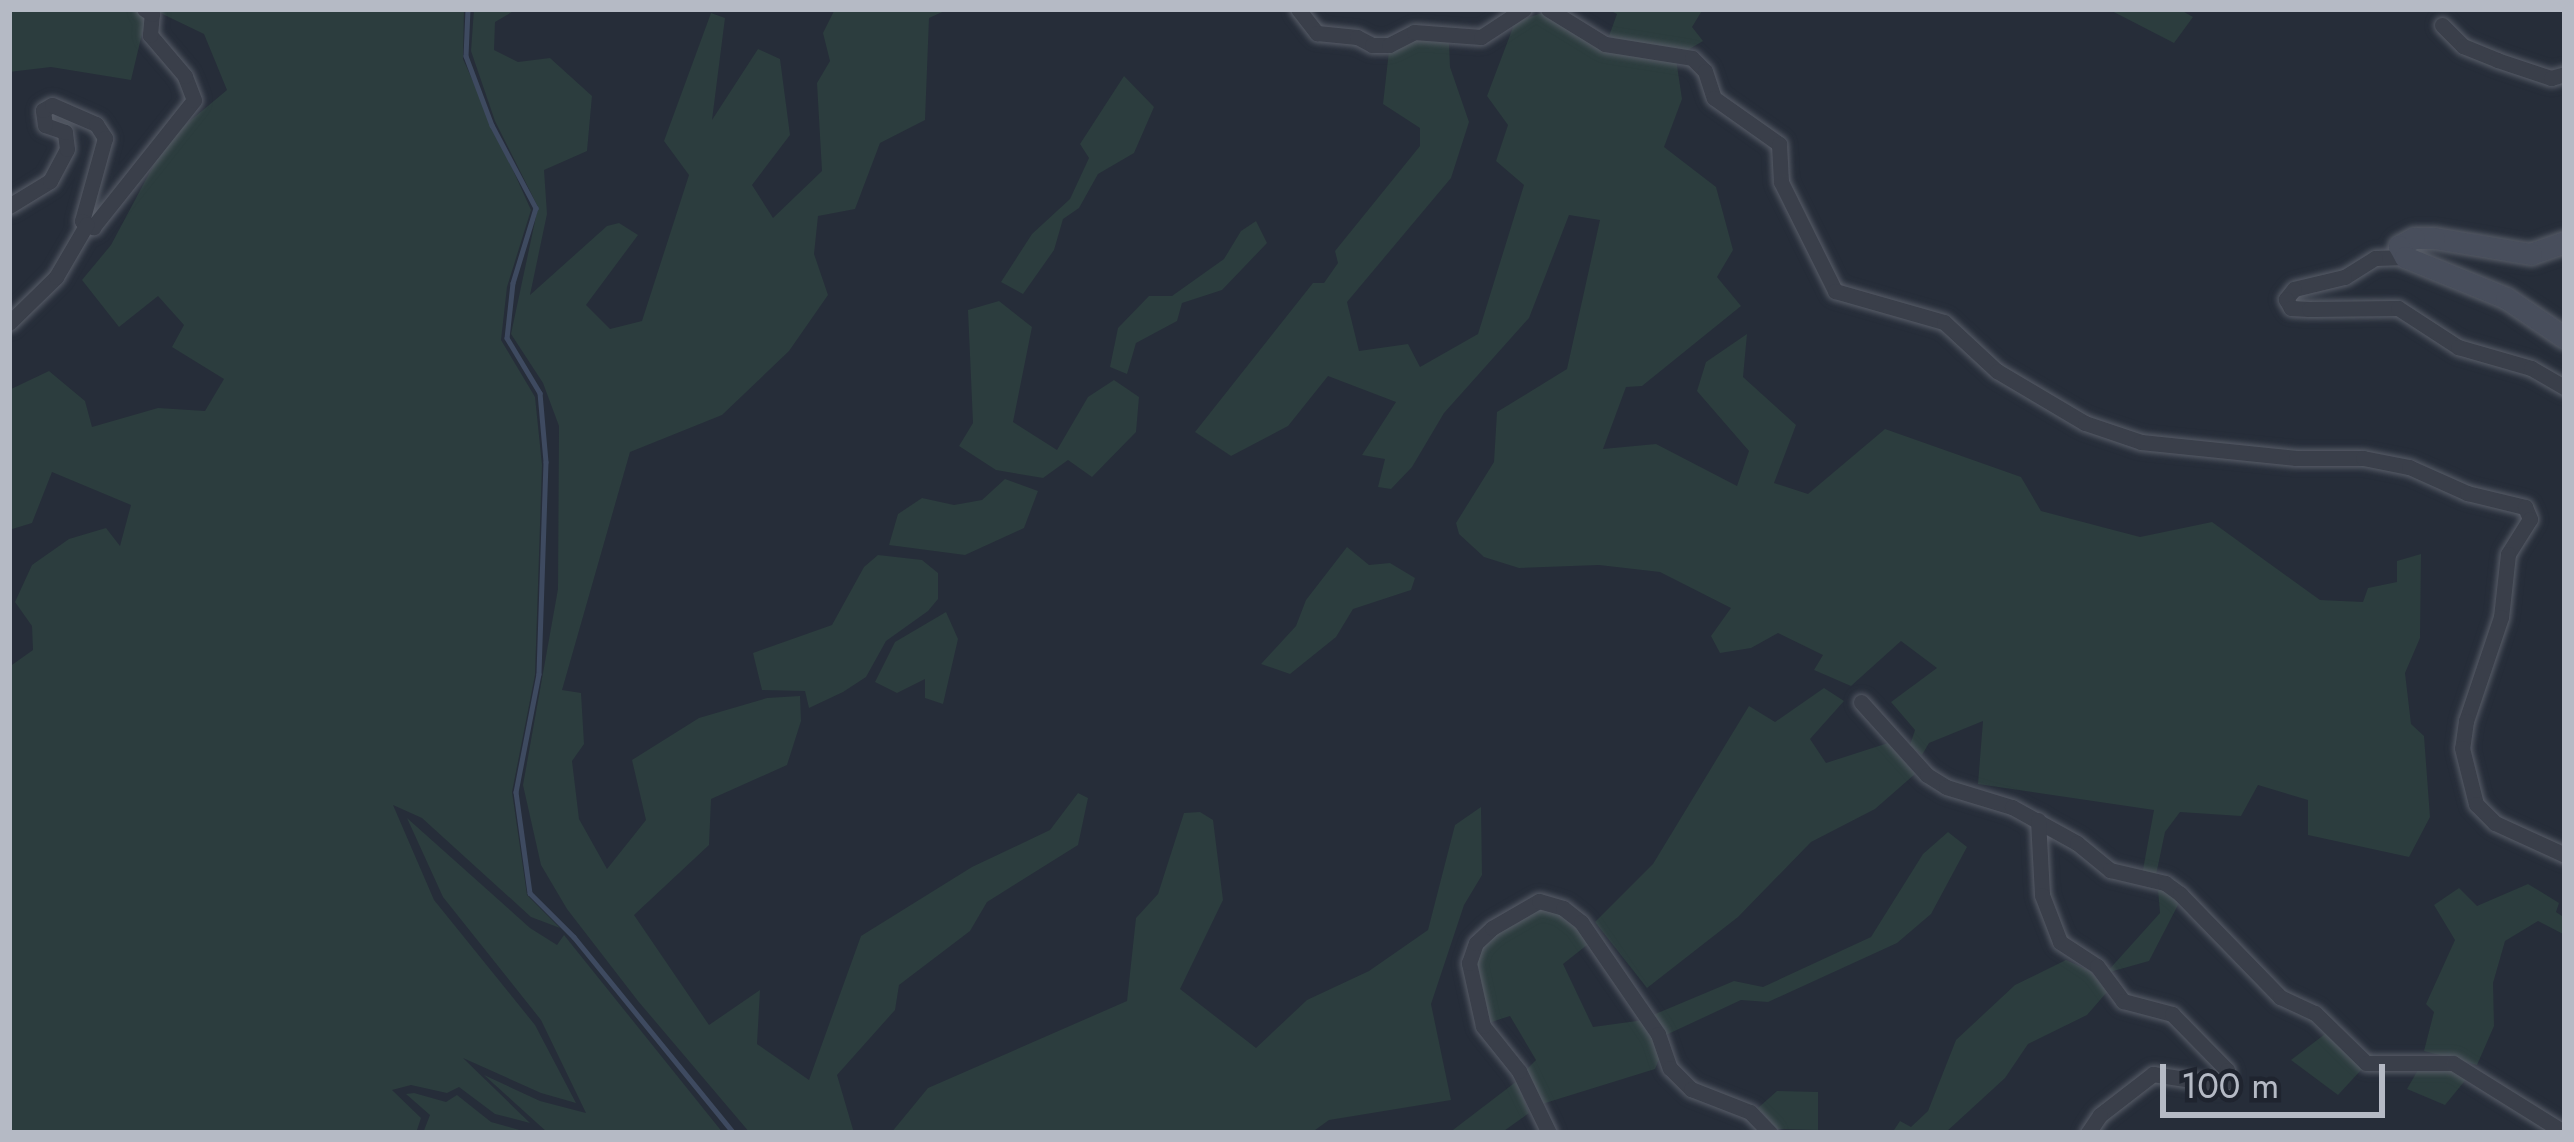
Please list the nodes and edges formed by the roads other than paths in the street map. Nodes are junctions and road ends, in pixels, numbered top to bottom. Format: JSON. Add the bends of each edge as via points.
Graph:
{"nodes":[{"id":1,"x":144,"y":9,"type":"edge"},
{"id":2,"x":1298,"y":9,"type":"edge"},
{"id":3,"x":1524,"y":9,"type":"edge"},
{"id":4,"x":1548,"y":9,"type":"edge"},
{"id":5,"x":2442,"y":25,"type":"dead end"},
{"id":6,"x":2565,"y":74,"type":"edge"},
{"id":7,"x":9,"y":206,"type":"edge"},
{"id":8,"x":87,"y":224,"type":"junction"},
{"id":9,"x":2565,"y":242,"type":"edge"},
{"id":10,"x":2405,"y":257,"type":"junction"},
{"id":11,"x":9,"y":323,"type":"edge"},
{"id":12,"x":2565,"y":338,"type":"edge"},
{"id":13,"x":2565,"y":388,"type":"edge"},
{"id":14,"x":1862,"y":702,"type":"dead end"},
{"id":15,"x":2038,"y":820,"type":"junction"},
{"id":16,"x":2565,"y":855,"type":"edge"},
{"id":17,"x":1549,"y":1133,"type":"edge"},
{"id":18,"x":1770,"y":1133,"type":"edge"},
{"id":19,"x":2088,"y":1133,"type":"edge"},
{"id":20,"x":2565,"y":1133,"type":"edge"}],
"edges":[{"from":1,"to":8,"type":"street","via":[[152,14],[150,34],[194,100],[114,207]]},
{"from":2,"to":3,"type":"street","via":[[1318,33],[1372,45],[1414,32],[1481,37]]},
{"from":4,"to":16,"type":"street","via":[[1605,44],[1692,58],[1714,98],[1779,144],[1781,182],[1835,290],[1944,322],[1997,371],[2086,423],[2140,442],[2386,463],[2525,507],[2530,519],[2508,554],[2501,617],[2462,748],[2476,804],[2495,823]]},
{"from":5,"to":6,"type":"street","via":[[2463,46],[2497,60],[2551,78]]},
{"from":7,"to":8,"type":"street","via":[[50,181],[67,149],[65,132],[45,125],[43,110],[52,105],[96,124],[105,138]]},
{"from":8,"to":11,"type":"street","via":[[56,278]]},
{"from":9,"to":10,"type":"main road","via":[[2531,254],[2414,238],[2399,246]]},
{"from":10,"to":12,"type":"main road","via":[[2506,298]]},
{"from":10,"to":13,"type":"street","via":[[2375,258],[2286,299],[2291,308],[2398,308],[2458,347],[2531,368]]},
{"from":14,"to":15,"type":"street","via":[[1927,775]]},
{"from":15,"to":19,"type":"street","via":[[2042,895],[2060,942],[2097,966],[2123,1001],[2172,1014],[2227,1070],[2228,1081],[2218,1084],[2153,1074]]},
{"from":15,"to":20,"type":"street","via":[[2110,870],[2180,894],[2280,997],[2315,1013],[2366,1063],[2453,1063]]},
{"from":17,"to":18,"type":"street","via":[[1519,1071],[1484,1026],[1468,963],[1492,928],[1539,901],[1581,922],[1658,1034],[1670,1068],[1691,1089],[1750,1112]]}]}
